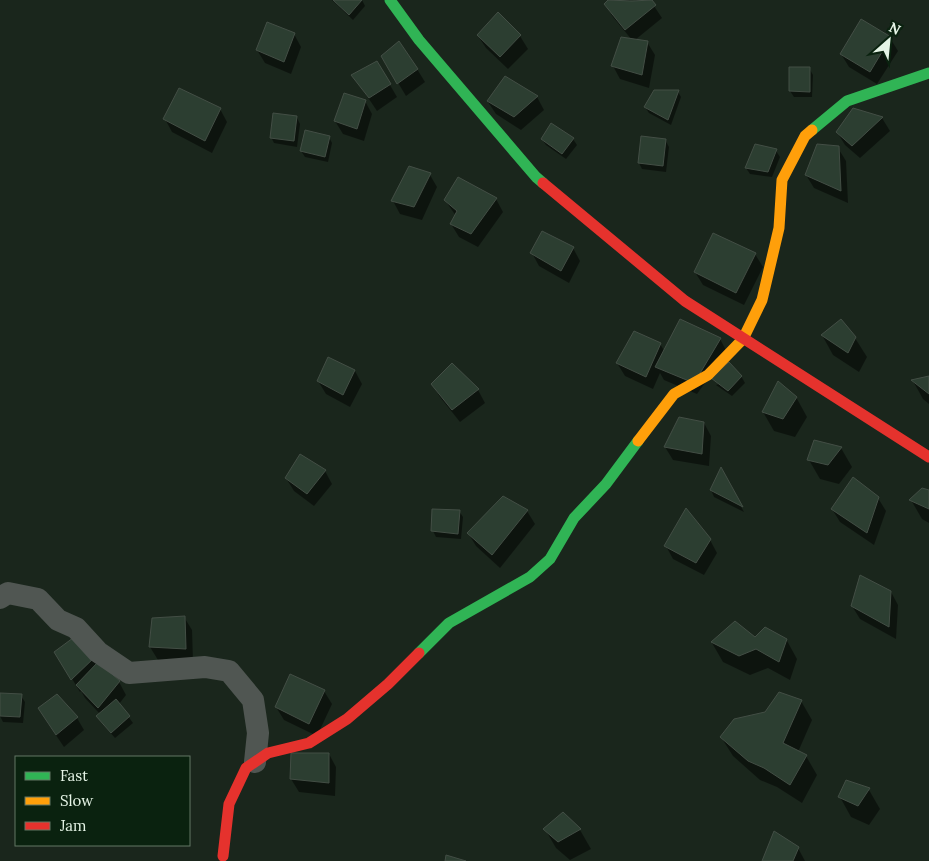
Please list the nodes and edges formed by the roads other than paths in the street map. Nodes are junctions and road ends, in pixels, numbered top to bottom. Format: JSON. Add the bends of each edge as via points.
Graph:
{"nodes":[{"id":1,"x":390,"y":0,"type":"edge"},
{"id":2,"x":929,"y":74,"type":"edge"},
{"id":3,"x":743,"y":339,"type":"junction"},
{"id":4,"x":929,"y":457,"type":"edge"},
{"id":5,"x":0,"y":598,"type":"edge"},
{"id":6,"x":255,"y":762,"type":"junction"},
{"id":7,"x":223,"y":856,"type":"dead end"}],
"edges":[{"from":1,"to":3,"type":"street","via":[[419,40],[536,177],[685,301]]},
{"from":2,"to":3,"type":"street","via":[[847,101],[805,136],[782,180],[779,228],[762,300]]},
{"from":3,"to":4,"type":"street"},
{"from":3,"to":6,"type":"street","via":[[708,375],[674,394],[606,484],[574,518],[550,559],[530,577],[449,623],[388,684],[347,719],[310,743],[268,754]]},
{"from":5,"to":6,"type":"street","via":[[8,593],[38,599],[58,620],[76,628],[98,652],[128,672],[205,667],[229,671],[253,700],[258,733]]},
{"from":6,"to":7,"type":"street","via":[[246,768],[229,804]]}]}
